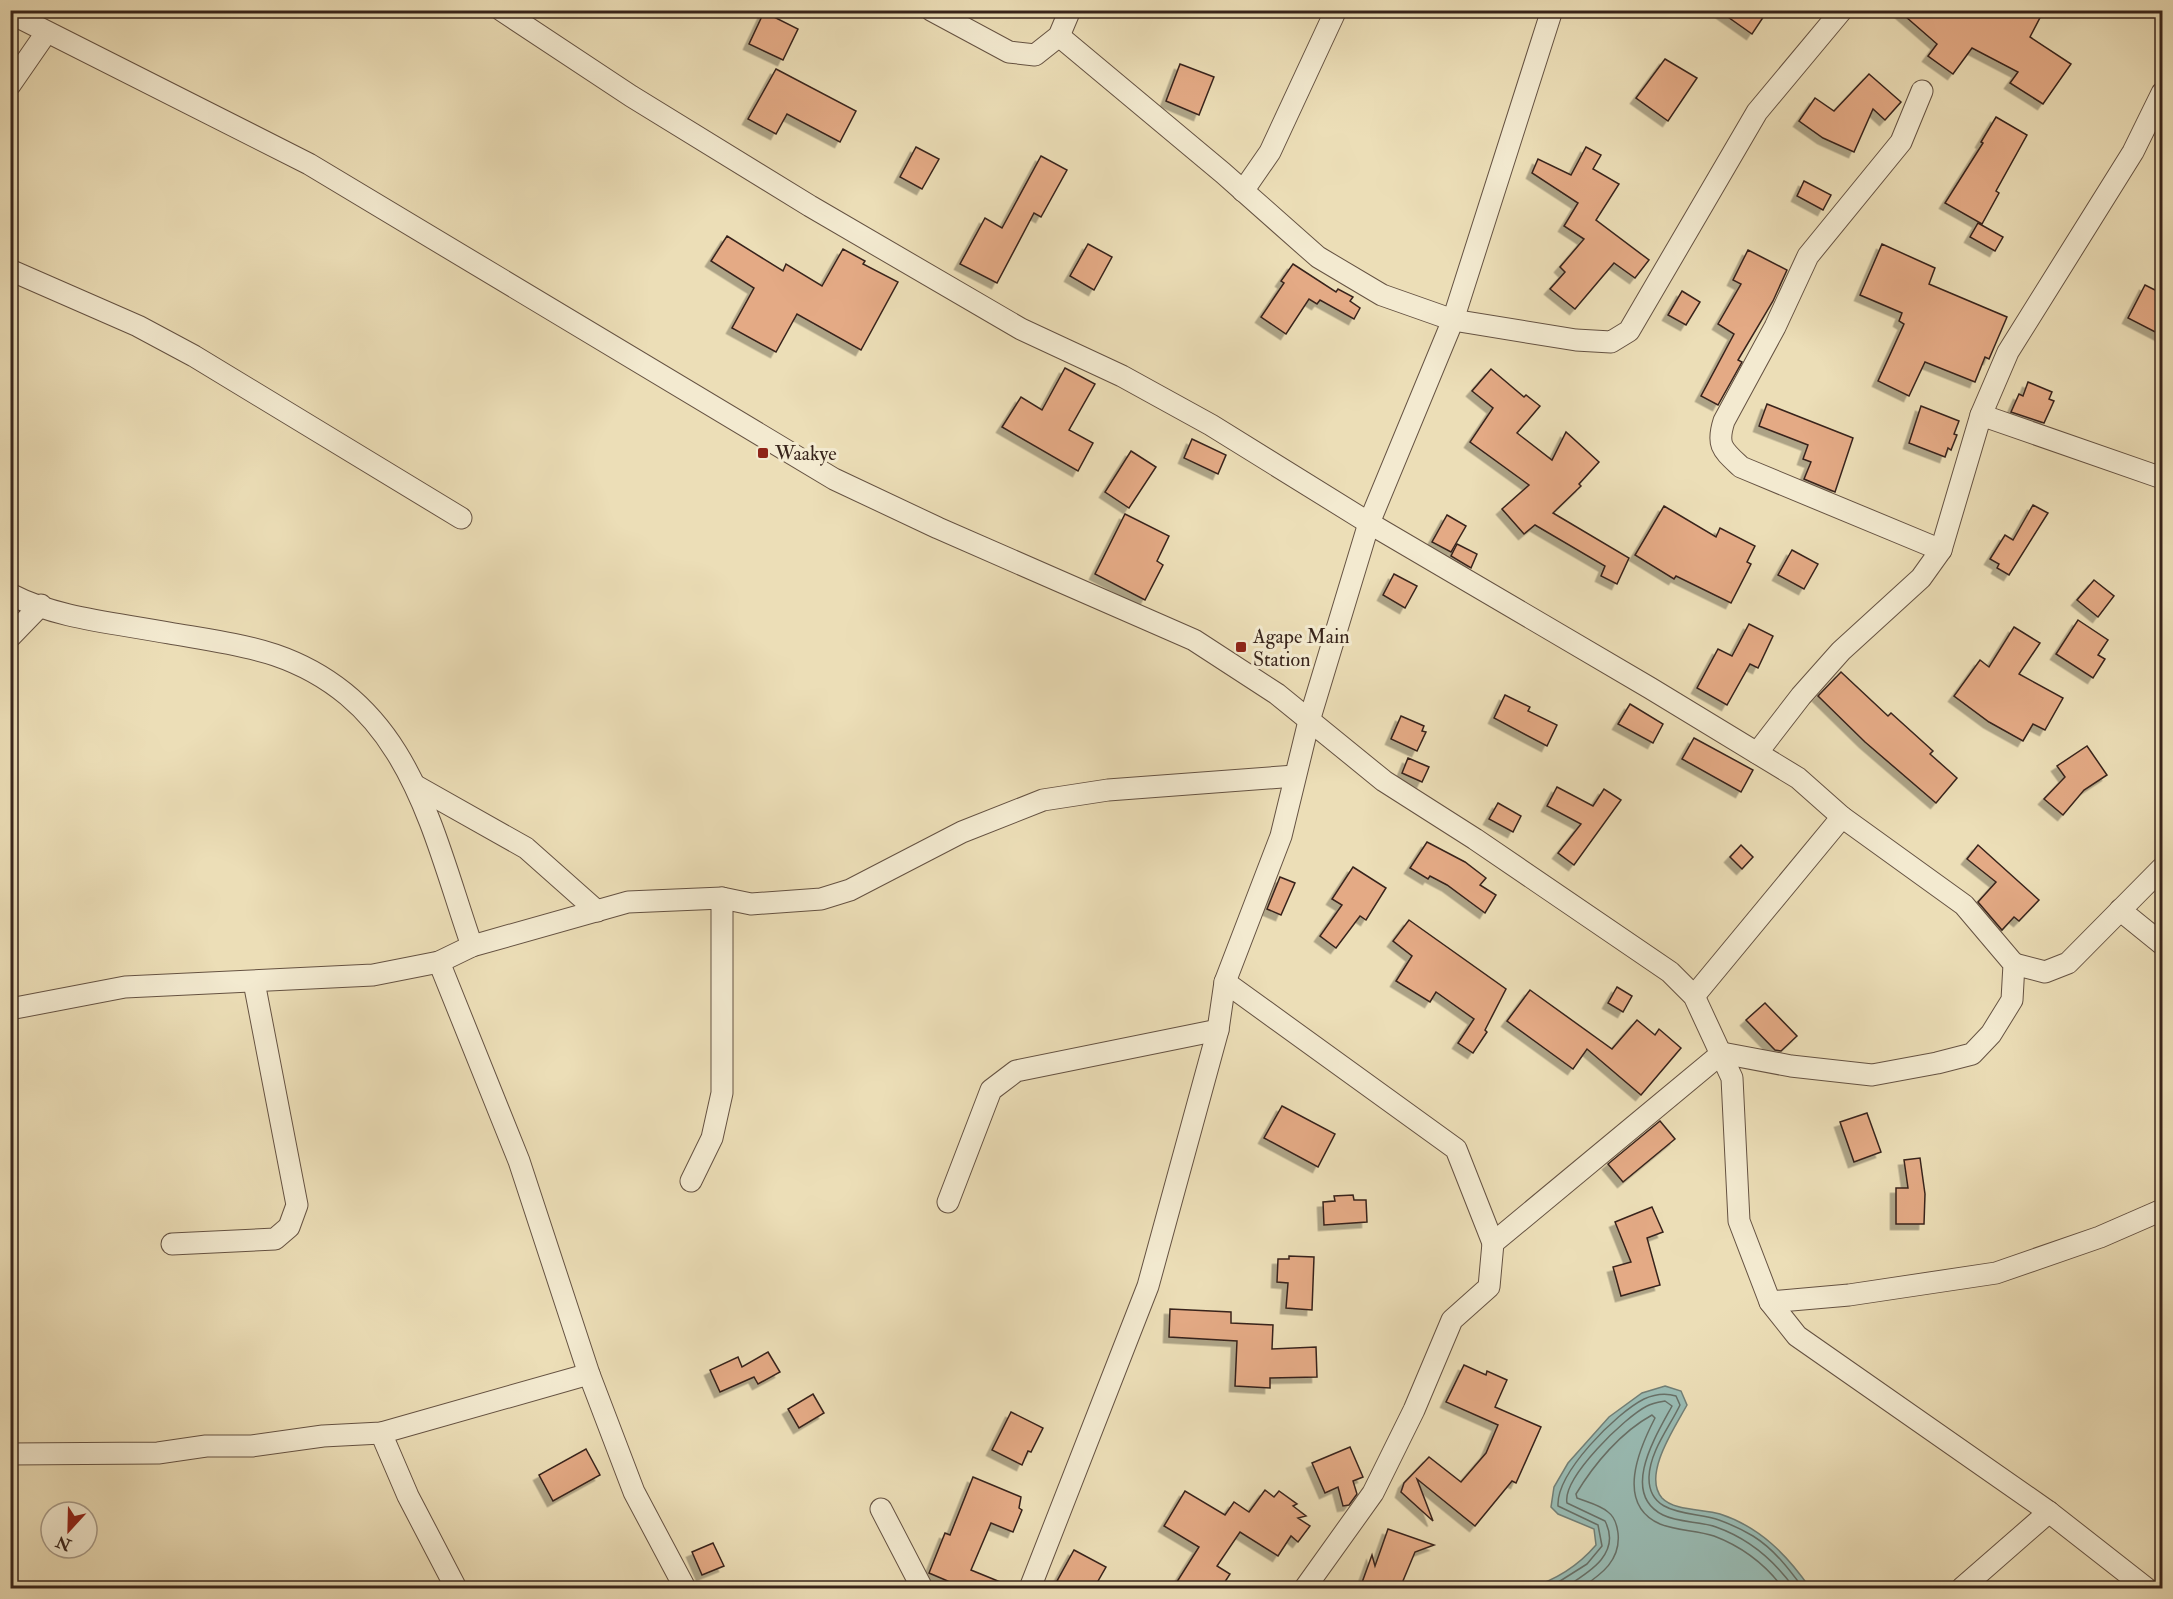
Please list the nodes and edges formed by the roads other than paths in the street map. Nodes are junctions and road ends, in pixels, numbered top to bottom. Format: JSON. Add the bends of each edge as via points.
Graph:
{"nodes":[{"id":1,"x":501,"y":10,"type":"edge"},
{"id":2,"x":931,"y":10,"type":"edge"},
{"id":3,"x":1070,"y":10,"type":"edge"},
{"id":4,"x":1336,"y":10,"type":"edge"},
{"id":5,"x":1552,"y":10,"type":"edge"},
{"id":6,"x":1842,"y":10,"type":"edge"},
{"id":7,"x":10,"y":13,"type":"edge"},
{"id":8,"x":46,"y":33,"type":"junction"},
{"id":9,"x":1059,"y":36,"type":"junction"},
{"id":10,"x":10,"y":85,"type":"edge"},
{"id":11,"x":1922,"y":91,"type":"dead end"},
{"id":12,"x":2163,"y":93,"type":"edge"},
{"id":13,"x":1243,"y":191,"type":"junction"},
{"id":14,"x":10,"y":270,"type":"edge"},
{"id":15,"x":1453,"y":320,"type":"junction"},
{"id":16,"x":1981,"y":415,"type":"junction"},
{"id":17,"x":2163,"y":478,"type":"edge"},
{"id":18,"x":461,"y":518,"type":"dead end"},
{"id":19,"x":1369,"y":524,"type":"junction"},
{"id":20,"x":1941,"y":550,"type":"junction"},
{"id":21,"x":10,"y":594,"type":"edge"},
{"id":22,"x":41,"y":605,"type":"junction"},
{"id":23,"x":10,"y":637,"type":"edge"},
{"id":24,"x":1309,"y":721,"type":"junction"},
{"id":25,"x":1757,"y":753,"type":"junction"},
{"id":26,"x":1295,"y":776,"type":"junction"},
{"id":27,"x":416,"y":786,"type":"junction"},
{"id":28,"x":1842,"y":817,"type":"junction"},
{"id":29,"x":2163,"y":868,"type":"edge"},
{"id":30,"x":722,"y":898,"type":"junction"},
{"id":31,"x":2120,"y":909,"type":"junction"},
{"id":32,"x":597,"y":911,"type":"junction"},
{"id":33,"x":2163,"y":944,"type":"edge"},
{"id":34,"x":472,"y":946,"type":"junction"},
{"id":35,"x":440,"y":962,"type":"junction"},
{"id":36,"x":2014,"y":964,"type":"junction"},
{"id":37,"x":254,"y":982,"type":"junction"},
{"id":38,"x":1226,"y":982,"type":"junction"},
{"id":39,"x":1694,"y":996,"type":"junction"},
{"id":40,"x":10,"y":1009,"type":"edge"},
{"id":41,"x":1218,"y":1030,"type":"junction"},
{"id":42,"x":1722,"y":1053,"type":"junction"},
{"id":43,"x":691,"y":1181,"type":"dead end"},
{"id":44,"x":948,"y":1202,"type":"dead end"},
{"id":45,"x":2163,"y":1210,"type":"edge"},
{"id":46,"x":1493,"y":1243,"type":"junction"},
{"id":47,"x":171,"y":1244,"type":"dead end"},
{"id":48,"x":1770,"y":1302,"type":"junction"},
{"id":49,"x":590,"y":1374,"type":"junction"},
{"id":50,"x":381,"y":1433,"type":"junction"},
{"id":51,"x":10,"y":1454,"type":"edge"},
{"id":52,"x":881,"y":1509,"type":"dead end"},
{"id":53,"x":2049,"y":1512,"type":"junction"},
{"id":54,"x":456,"y":1588,"type":"edge"},
{"id":55,"x":684,"y":1588,"type":"edge"},
{"id":56,"x":922,"y":1588,"type":"edge"},
{"id":57,"x":1030,"y":1588,"type":"edge"},
{"id":58,"x":1305,"y":1588,"type":"edge"},
{"id":59,"x":1962,"y":1588,"type":"edge"},
{"id":60,"x":2146,"y":1588,"type":"edge"}],
"edges":[{"from":1,"to":19,"type":"street","via":[[810,206],[1021,329],[1122,376],[1211,425]]},
{"from":2,"to":9,"type":"street","via":[[1009,52],[1035,55]]},
{"from":3,"to":9,"type":"street"},
{"from":4,"to":13,"type":"street","via":[[1270,152]]},
{"from":5,"to":15,"type":"street"},
{"from":6,"to":15,"type":"street","via":[[1757,112],[1622,337],[1611,342],[1576,340]]},
{"from":7,"to":8,"type":"street"},
{"from":8,"to":10,"type":"street"},
{"from":8,"to":24,"type":"street","via":[[309,164],[834,479],[1194,640],[1242,670]]},
{"from":9,"to":13,"type":"street"},
{"from":11,"to":20,"type":"street","via":[[1901,142],[1808,256],[1719,437],[1723,450],[1741,467]]},
{"from":12,"to":16,"type":"street","via":[[2133,152],[2008,352]]},
{"from":13,"to":15,"type":"street","via":[[1318,257],[1382,295]]},
{"from":14,"to":18,"type":"street","via":[[138,326],[194,356]]},
{"from":15,"to":19,"type":"street"},
{"from":16,"to":17,"type":"street"},
{"from":16,"to":20,"type":"street"},
{"from":19,"to":24,"type":"street"},
{"from":19,"to":25,"type":"street"},
{"from":20,"to":25,"type":"street","via":[[1921,578],[1841,651]]},
{"from":21,"to":22,"type":"street"},
{"from":22,"to":23,"type":"street"},
{"from":22,"to":27,"type":"street","via":[[67,614],[275,655],[324,677],[357,702],[392,742]]},
{"from":24,"to":26,"type":"street"},
{"from":24,"to":39,"type":"street","via":[[1384,781],[1670,972]]},
{"from":25,"to":28,"type":"street","via":[[1798,778]]},
{"from":26,"to":30,"type":"street","via":[[1108,790],[1043,800],[962,832],[850,890],[821,899],[751,904]]},
{"from":26,"to":38,"type":"street","via":[[1281,836]]},
{"from":27,"to":32,"type":"street","via":[[526,848]]},
{"from":27,"to":34,"type":"street"},
{"from":28,"to":36,"type":"street","via":[[1964,905]]},
{"from":28,"to":39,"type":"street"},
{"from":29,"to":31,"type":"street"},
{"from":30,"to":32,"type":"street","via":[[628,902]]},
{"from":30,"to":43,"type":"street","via":[[722,1093],[712,1138]]},
{"from":31,"to":33,"type":"street"},
{"from":31,"to":36,"type":"street","via":[[2068,963],[2046,972]]},
{"from":32,"to":34,"type":"street"},
{"from":34,"to":35,"type":"street"},
{"from":35,"to":37,"type":"street","via":[[373,975]]},
{"from":35,"to":49,"type":"street","via":[[519,1161]]},
{"from":36,"to":42,"type":"street","via":[[2012,1000],[1991,1034],[1972,1054],[1872,1075]]},
{"from":37,"to":40,"type":"street","via":[[124,987]]},
{"from":37,"to":47,"type":"street","via":[[297,1205],[289,1227],[275,1239]]},
{"from":38,"to":41,"type":"street"},
{"from":38,"to":46,"type":"street","via":[[1456,1149]]},
{"from":39,"to":42,"type":"street"},
{"from":41,"to":44,"type":"street","via":[[1016,1071],[1001,1079],[991,1090]]},
{"from":41,"to":57,"type":"street","via":[[1148,1286]]},
{"from":42,"to":46,"type":"street"},
{"from":42,"to":48,"type":"street","via":[[1732,1078],[1739,1221]]},
{"from":45,"to":48,"type":"street","via":[[2100,1237],[1996,1273],[1849,1295]]},
{"from":46,"to":58,"type":"street","via":[[1489,1287],[1452,1320],[1373,1493]]},
{"from":48,"to":53,"type":"street","via":[[1797,1336]]},
{"from":49,"to":50,"type":"street"},
{"from":49,"to":55,"type":"street","via":[[634,1492]]},
{"from":50,"to":51,"type":"street","via":[[158,1453]]},
{"from":50,"to":54,"type":"street","via":[[408,1496]]},
{"from":52,"to":56,"type":"street"},
{"from":53,"to":59,"type":"street"},
{"from":53,"to":60,"type":"street"}]}
